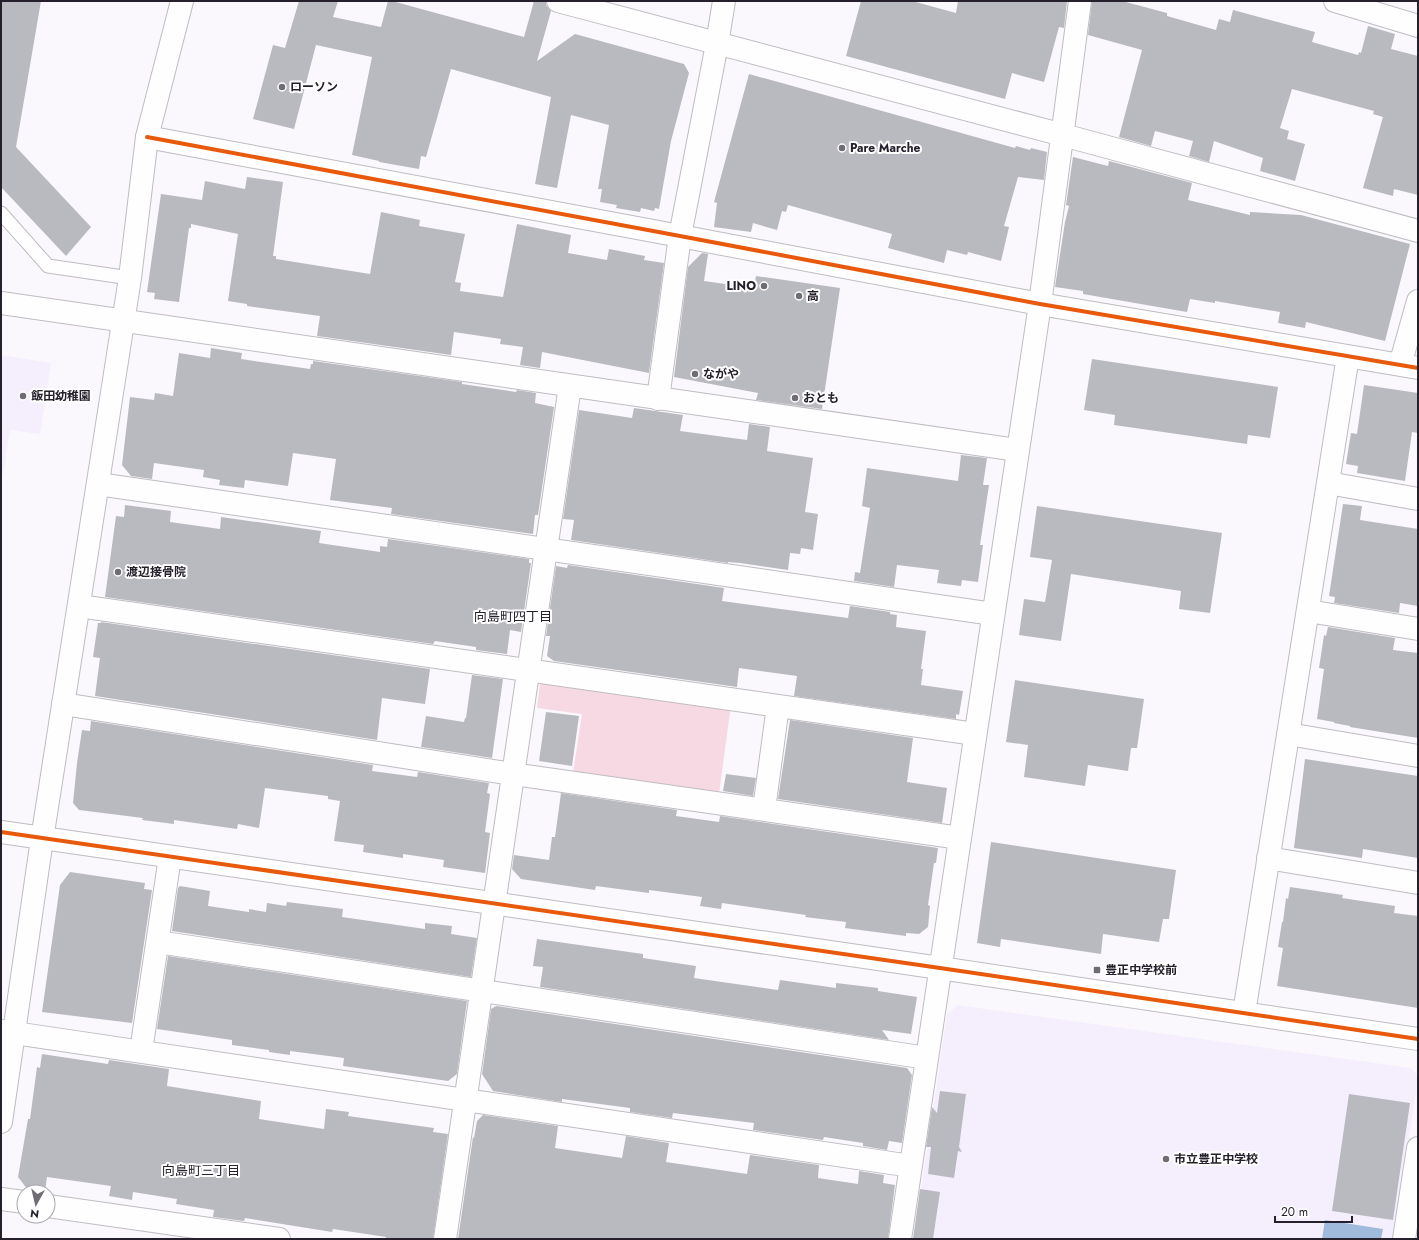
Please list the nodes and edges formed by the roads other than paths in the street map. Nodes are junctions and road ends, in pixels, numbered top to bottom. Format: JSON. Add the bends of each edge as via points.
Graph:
{"nodes":[{"id":1,"x":182,"y":1,"type":"edge"},
{"id":2,"x":558,"y":1,"type":"edge"},
{"id":3,"x":724,"y":1,"type":"edge"},
{"id":4,"x":1080,"y":1,"type":"edge"},
{"id":5,"x":1334,"y":1,"type":"edge"},
{"id":6,"x":1418,"y":26,"type":"edge"},
{"id":7,"x":717,"y":44,"type":"junction"},
{"id":8,"x":1063,"y":134,"type":"junction"},
{"id":9,"x":147,"y":137,"type":"junction"},
{"id":10,"x":1,"y":212,"type":"edge"},
{"id":11,"x":1418,"y":231,"type":"edge"},
{"id":12,"x":680,"y":236,"type":"junction"},
{"id":13,"x":130,"y":278,"type":"junction"},
{"id":14,"x":1418,"y":301,"type":"edge"},
{"id":15,"x":1,"y":303,"type":"edge"},
{"id":16,"x":1040,"y":304,"type":"junction"},
{"id":17,"x":124,"y":321,"type":"junction"},
{"id":18,"x":1348,"y":356,"type":"junction"},
{"id":19,"x":1409,"y":367,"type":"edge"},
{"id":20,"x":570,"y":386,"type":"junction"},
{"id":21,"x":658,"y":399,"type":"junction"},
{"id":22,"x":1018,"y":450,"type":"junction"},
{"id":23,"x":1328,"y":483,"type":"junction"},
{"id":24,"x":98,"y":484,"type":"junction"},
{"id":25,"x":1418,"y":499,"type":"edge"},
{"id":26,"x":546,"y":549,"type":"junction"},
{"id":27,"x":79,"y":606,"type":"junction"},
{"id":28,"x":1308,"y":611,"type":"junction"},
{"id":29,"x":993,"y":614,"type":"junction"},
{"id":30,"x":1418,"y":629,"type":"edge"},
{"id":31,"x":528,"y":670,"type":"junction"},
{"id":32,"x":63,"y":704,"type":"junction"},
{"id":33,"x":778,"y":706,"type":"junction"},
{"id":34,"x":975,"y":734,"type":"junction"},
{"id":35,"x":1288,"y":734,"type":"junction"},
{"id":36,"x":1418,"y":756,"type":"edge"},
{"id":37,"x":513,"y":774,"type":"junction"},
{"id":38,"x":764,"y":809,"type":"junction"},
{"id":39,"x":1,"y":832,"type":"edge"},
{"id":40,"x":42,"y":838,"type":"junction"},
{"id":41,"x":960,"y":838,"type":"junction"},
{"id":42,"x":170,"y":857,"type":"junction"},
{"id":43,"x":1268,"y":858,"type":"junction"},
{"id":44,"x":1418,"y":883,"type":"edge"},
{"id":45,"x":494,"y":904,"type":"junction"},
{"id":46,"x":158,"y":942,"type":"junction"},
{"id":47,"x":940,"y":968,"type":"junction"},
{"id":48,"x":481,"y":991,"type":"junction"},
{"id":49,"x":1244,"y":1013,"type":"junction"},
{"id":50,"x":7,"y":1032,"type":"edge"},
{"id":51,"x":1418,"y":1039,"type":"edge"},
{"id":52,"x":141,"y":1051,"type":"junction"},
{"id":53,"x":927,"y":1058,"type":"junction"},
{"id":54,"x":465,"y":1100,"type":"junction"},
{"id":55,"x":1,"y":1122,"type":"edge"},
{"id":56,"x":1418,"y":1148,"type":"edge"},
{"id":57,"x":911,"y":1166,"type":"junction"},
{"id":58,"x":1415,"y":1192,"type":"edge"},
{"id":59,"x":1,"y":1199,"type":"edge"},
{"id":60,"x":16,"y":1201,"type":"edge"},
{"id":61,"x":56,"y":1207,"type":"edge"},
{"id":62,"x":279,"y":1239,"type":"edge"},
{"id":63,"x":445,"y":1239,"type":"edge"},
{"id":64,"x":900,"y":1239,"type":"edge"},
{"id":65,"x":1404,"y":1239,"type":"edge"}],
"edges":[{"from":1,"to":9,"type":"street"},
{"from":2,"to":7,"type":"street"},
{"from":3,"to":7,"type":"street"},
{"from":4,"to":8,"type":"street"},
{"from":5,"to":6,"type":"street"},
{"from":7,"to":8,"type":"street"},
{"from":7,"to":12,"type":"street"},
{"from":8,"to":11,"type":"street"},
{"from":8,"to":16,"type":"street"},
{"from":9,"to":12,"type":"street"},
{"from":9,"to":13,"type":"street"},
{"from":10,"to":13,"type":"lane","via":[[48,266]]},
{"from":12,"to":16,"type":"street"},
{"from":12,"to":21,"type":"street"},
{"from":13,"to":17,"type":"street"},
{"from":14,"to":19,"type":"street"},
{"from":15,"to":17,"type":"street"},
{"from":16,"to":18,"type":"street"},
{"from":16,"to":22,"type":"street"},
{"from":17,"to":20,"type":"street"},
{"from":17,"to":24,"type":"street"},
{"from":18,"to":19,"type":"street"},
{"from":18,"to":23,"type":"street"},
{"from":20,"to":21,"type":"street"},
{"from":20,"to":26,"type":"street"},
{"from":21,"to":22,"type":"street"},
{"from":22,"to":29,"type":"street"},
{"from":23,"to":25,"type":"street"},
{"from":23,"to":28,"type":"street"},
{"from":24,"to":26,"type":"street"},
{"from":24,"to":27,"type":"street"},
{"from":26,"to":29,"type":"street"},
{"from":26,"to":31,"type":"street"},
{"from":27,"to":31,"type":"street"},
{"from":27,"to":32,"type":"street"},
{"from":28,"to":30,"type":"street"},
{"from":28,"to":35,"type":"street"},
{"from":29,"to":34,"type":"street"},
{"from":31,"to":33,"type":"street"},
{"from":31,"to":37,"type":"street"},
{"from":32,"to":37,"type":"street"},
{"from":32,"to":40,"type":"street"},
{"from":33,"to":34,"type":"street"},
{"from":33,"to":38,"type":"street"},
{"from":34,"to":41,"type":"street"},
{"from":35,"to":36,"type":"street"},
{"from":35,"to":43,"type":"street"},
{"from":37,"to":38,"type":"street"},
{"from":37,"to":45,"type":"street"},
{"from":38,"to":41,"type":"street"},
{"from":39,"to":40,"type":"street"},
{"from":40,"to":42,"type":"street"},
{"from":40,"to":50,"type":"street"},
{"from":41,"to":47,"type":"street"},
{"from":42,"to":45,"type":"street"},
{"from":42,"to":46,"type":"street"},
{"from":43,"to":44,"type":"street"},
{"from":43,"to":49,"type":"street"},
{"from":45,"to":47,"type":"street"},
{"from":45,"to":48,"type":"street"},
{"from":46,"to":48,"type":"street"},
{"from":46,"to":52,"type":"street"},
{"from":47,"to":49,"type":"street"},
{"from":47,"to":53,"type":"street"},
{"from":48,"to":53,"type":"street"},
{"from":48,"to":54,"type":"street"},
{"from":49,"to":51,"type":"street"},
{"from":50,"to":52,"type":"street"},
{"from":50,"to":55,"type":"street"},
{"from":52,"to":54,"type":"street"},
{"from":53,"to":57,"type":"street"},
{"from":54,"to":57,"type":"street"},
{"from":54,"to":63,"type":"street"},
{"from":56,"to":58,"type":"street"},
{"from":57,"to":64,"type":"street"},
{"from":58,"to":65,"type":"street"},
{"from":59,"to":60,"type":"street"},
{"from":61,"to":62,"type":"street"}]}
